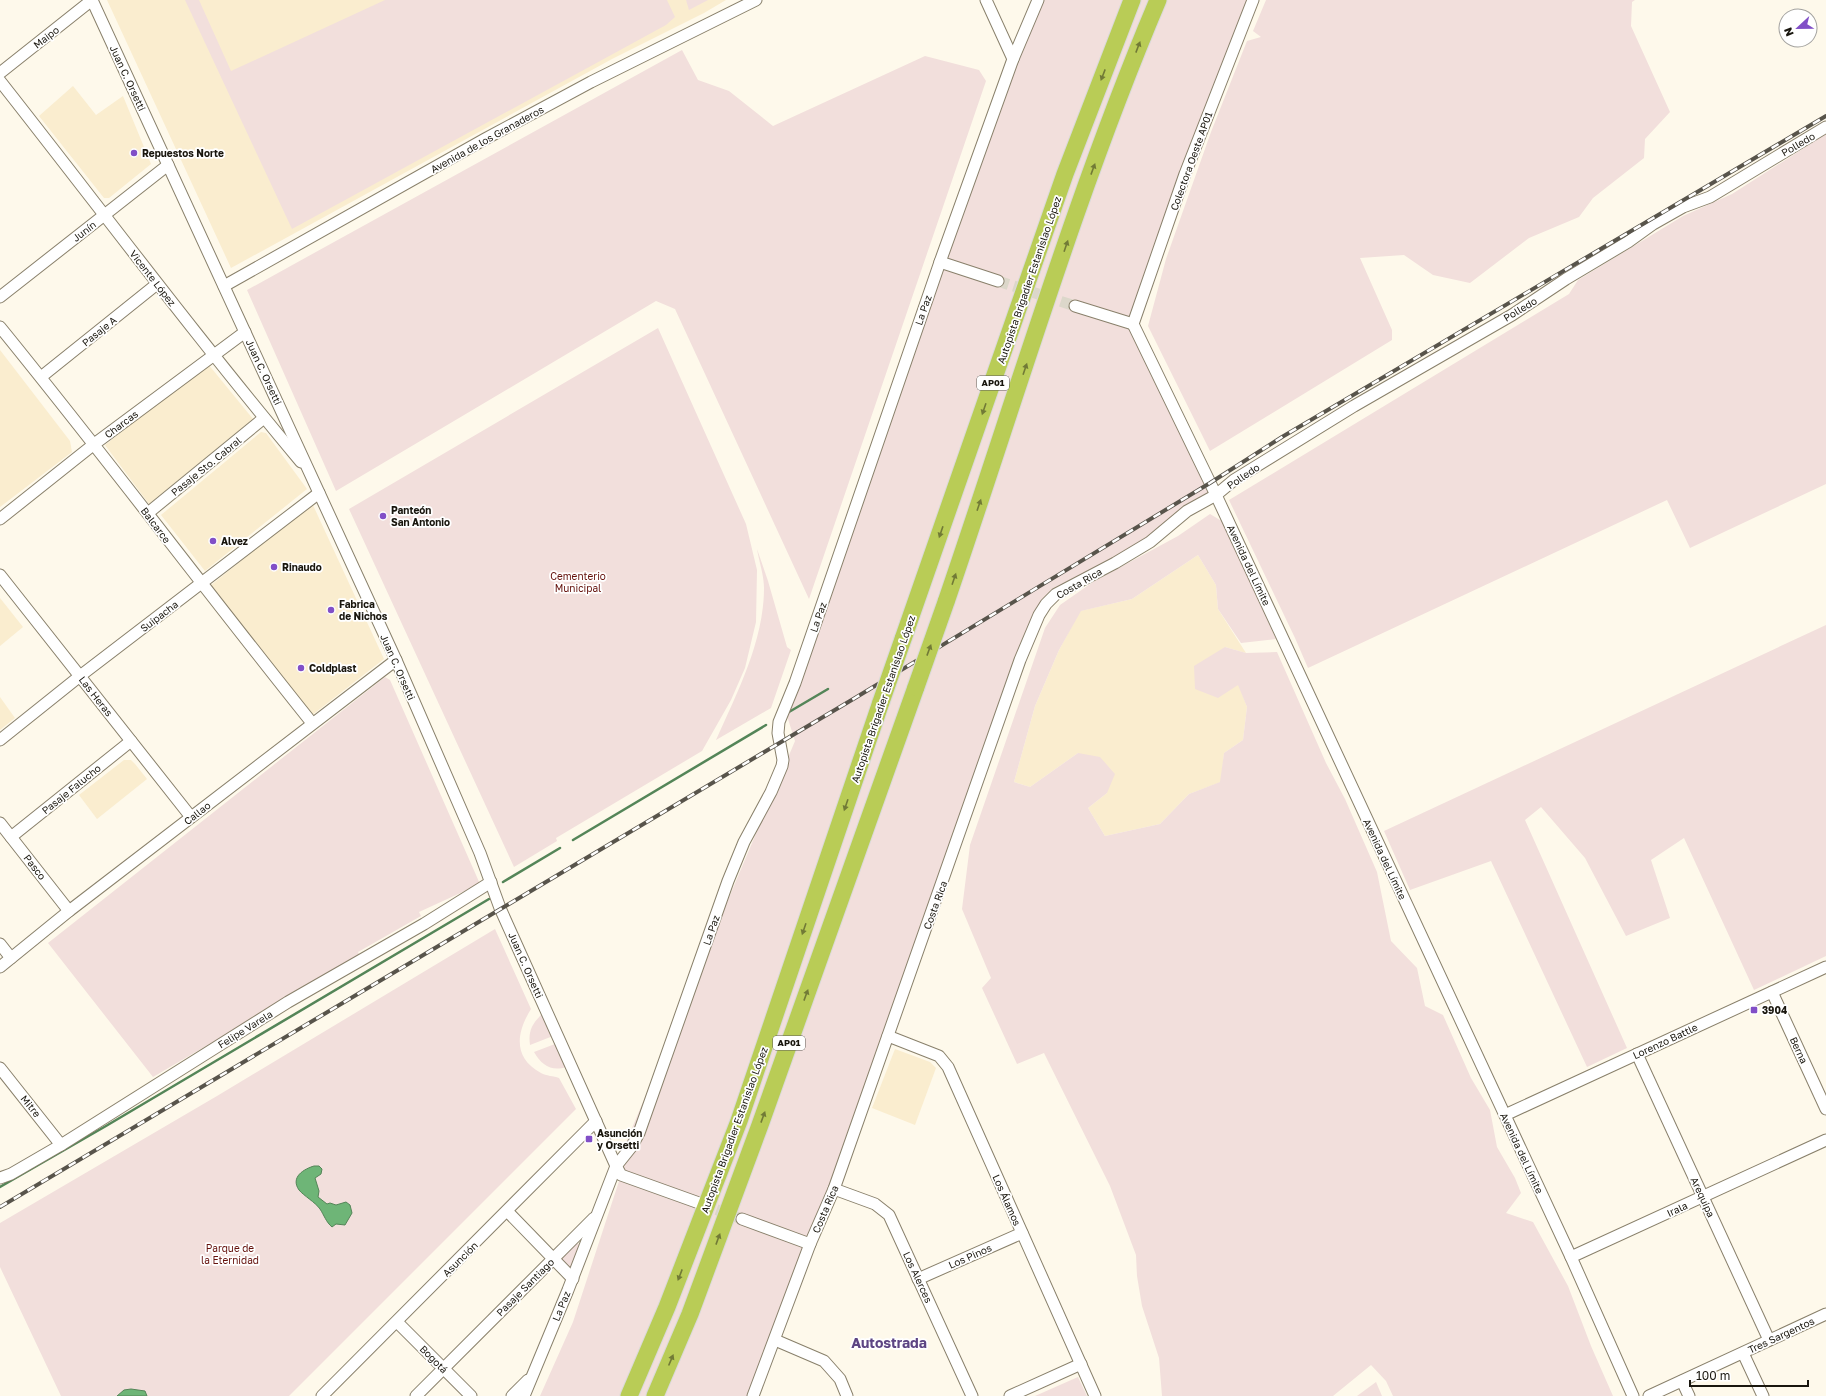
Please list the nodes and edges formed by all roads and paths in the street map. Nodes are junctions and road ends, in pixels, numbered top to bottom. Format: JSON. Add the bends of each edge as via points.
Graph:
{"nodes":[{"id":1,"x":92,"y":0,"type":"edge"},
{"id":2,"x":756,"y":0,"type":"edge"},
{"id":3,"x":986,"y":0,"type":"edge"},
{"id":4,"x":1038,"y":0,"type":"edge"},
{"id":5,"x":1132,"y":0,"type":"edge"},
{"id":6,"x":1158,"y":0,"type":"edge"},
{"id":7,"x":1253,"y":0,"type":"edge"},
{"id":8,"x":1013,"y":59,"type":"junction"},
{"id":9,"x":0,"y":73,"type":"edge"},
{"id":10,"x":0,"y":81,"type":"edge"},
{"id":11,"x":1826,"y":127,"type":"edge"},
{"id":12,"x":168,"y":165,"type":"junction"},
{"id":13,"x":105,"y":215,"type":"junction"},
{"id":14,"x":940,"y":262,"type":"junction"},
{"id":15,"x":998,"y":281,"type":"tunnel mouth"},
{"id":16,"x":157,"y":284,"type":"junction"},
{"id":17,"x":224,"y":286,"type":"junction"},
{"id":18,"x":0,"y":297,"type":"edge"},
{"id":19,"x":1075,"y":306,"type":"tunnel mouth"},
{"id":20,"x":1133,"y":324,"type":"junction"},
{"id":21,"x":0,"y":327,"type":"edge"},
{"id":22,"x":245,"y":332,"type":"junction"},
{"id":23,"x":214,"y":355,"type":"junction"},
{"id":24,"x":41,"y":378,"type":"junction"},
{"id":25,"x":264,"y":418,"type":"junction"},
{"id":26,"x":94,"y":445,"type":"junction"},
{"id":27,"x":310,"y":473,"type":"junction"},
{"id":28,"x":319,"y":493,"type":"junction"},
{"id":29,"x":1216,"y":495,"type":"junction"},
{"id":30,"x":148,"y":513,"type":"junction"},
{"id":31,"x":0,"y":519,"type":"edge"},
{"id":32,"x":0,"y":575,"type":"edge"},
{"id":33,"x":201,"y":584,"type":"junction"},
{"id":34,"x":396,"y":660,"type":"junction"},
{"id":35,"x":80,"y":676,"type":"junction"},
{"id":36,"x":312,"y":723,"type":"junction"},
{"id":37,"x":0,"y":740,"type":"edge"},
{"id":38,"x":131,"y":741,"type":"junction"},
{"id":39,"x":192,"y":817,"type":"junction"},
{"id":40,"x":0,"y":823,"type":"edge"},
{"id":41,"x":11,"y":837,"type":"junction"},
{"id":42,"x":491,"y":882,"type":"junction"},
{"id":43,"x":69,"y":911,"type":"junction"},
{"id":44,"x":0,"y":944,"type":"edge"},
{"id":45,"x":11,"y":958,"type":"junction"},
{"id":46,"x":0,"y":967,"type":"edge"},
{"id":47,"x":1826,"y":967,"type":"edge"},
{"id":48,"x":1772,"y":992,"type":"junction"},
{"id":49,"x":888,"y":1036,"type":"junction"},
{"id":50,"x":1637,"y":1054,"type":"junction"},
{"id":51,"x":0,"y":1068,"type":"edge"},
{"id":52,"x":1826,"y":1109,"type":"edge"},
{"id":53,"x":1505,"y":1115,"type":"junction"},
{"id":54,"x":596,"y":1122,"type":"junction"},
{"id":55,"x":1826,"y":1140,"type":"edge"},
{"id":56,"x":61,"y":1145,"type":"junction"},
{"id":57,"x":616,"y":1166,"type":"junction"},
{"id":58,"x":0,"y":1178,"type":"edge"},
{"id":59,"x":834,"y":1188,"type":"junction"},
{"id":60,"x":1703,"y":1197,"type":"junction"},
{"id":61,"x":699,"y":1204,"type":"tunnel mouth"},
{"id":62,"x":508,"y":1212,"type":"junction"},
{"id":63,"x":597,"y":1216,"type":"junction"},
{"id":64,"x":742,"y":1219,"type":"tunnel mouth"},
{"id":65,"x":1022,"y":1233,"type":"junction"},
{"id":66,"x":810,"y":1244,"type":"junction"},
{"id":67,"x":1571,"y":1257,"type":"junction"},
{"id":68,"x":553,"y":1259,"type":"junction"},
{"id":69,"x":573,"y":1278,"type":"junction"},
{"id":70,"x":918,"y":1279,"type":"junction"},
{"id":71,"x":1826,"y":1314,"type":"edge"},
{"id":72,"x":397,"y":1322,"type":"junction"},
{"id":73,"x":776,"y":1340,"type":"junction"},
{"id":74,"x":1770,"y":1340,"type":"junction"},
{"id":75,"x":1743,"y":1353,"type":"junction"},
{"id":76,"x":1081,"y":1364,"type":"junction"},
{"id":77,"x":444,"y":1369,"type":"junction"},
{"id":78,"x":533,"y":1375,"type":"junction"},
{"id":79,"x":1682,"y":1381,"type":"junction"},
{"id":80,"x":322,"y":1396,"type":"edge"},
{"id":81,"x":416,"y":1396,"type":"edge"},
{"id":82,"x":471,"y":1396,"type":"edge"},
{"id":83,"x":512,"y":1396,"type":"edge"},
{"id":84,"x":524,"y":1396,"type":"edge"},
{"id":85,"x":629,"y":1396,"type":"edge"},
{"id":86,"x":656,"y":1396,"type":"edge"},
{"id":87,"x":753,"y":1396,"type":"edge"},
{"id":88,"x":847,"y":1396,"type":"edge"},
{"id":89,"x":972,"y":1396,"type":"edge"},
{"id":90,"x":1010,"y":1396,"type":"edge"},
{"id":91,"x":1095,"y":1396,"type":"edge"},
{"id":92,"x":1633,"y":1396,"type":"edge"},
{"id":93,"x":1649,"y":1396,"type":"edge"},
{"id":94,"x":1689,"y":1396,"type":"edge"},
{"id":95,"x":1763,"y":1396,"type":"edge"}],
"edges":[{"from":1,"to":9,"type":"street","name":"Maipo"},
{"from":1,"to":12,"type":"street","name":"Juan C. Orsetti"},
{"from":2,"to":17,"type":"street","name":"Avenida de los Granaderos","via":[[591,82]]},
{"from":3,"to":8,"type":"street"},
{"from":4,"to":8,"type":"street","name":"La Paz"},
{"from":5,"to":85,"type":"highway","name":"Autopista Brigadier Estanislao López","number":"AP01","one_way":true,"bridge":true,"via":[[1065,174],[881,702],[739,1121],[667,1307]]},
{"from":86,"to":6,"type":"highway","number":"AP01","one_way":true,"bridge":true,"via":[[690,1314],[754,1140],[946,602],[1079,205]]},
{"from":7,"to":20,"type":"street","name":"Colectora Oeste AP01","via":[[1185,174]]},
{"from":8,"to":14,"type":"street","name":"La Paz"},
{"from":10,"to":13,"type":"street","name":"Vicente López"},
{"from":11,"to":29,"type":"street","name":"Polledo","via":[[1723,190],[1683,207],[1653,224],[1512,315],[1403,376],[1271,456]]},
{"from":12,"to":13,"type":"street","name":"Junín"},
{"from":12,"to":17,"type":"street","name":"Juan C. Orsetti"},
{"from":13,"to":16,"type":"street","name":"Vicente López"},
{"from":13,"to":18,"type":"street","name":"Junín"},
{"from":14,"to":15,"type":"street"},
{"from":14,"to":57,"type":"street","name":"La Paz","via":[[798,676],[779,722],[782,766],[744,842],[728,881],[639,1133]]},
{"from":16,"to":23,"type":"street","name":"Vicente López"},
{"from":16,"to":24,"type":"street","name":"Pasaje A"},
{"from":17,"to":22,"type":"street","name":"Juan C. Orsetti"},
{"from":19,"to":20,"type":"street"},
{"from":20,"to":29,"type":"street","name":"Avenida del Límite"},
{"from":21,"to":24,"type":"street","name":"Balcarce"},
{"from":22,"to":23,"type":"street","name":"Charcas"},
{"from":22,"to":27,"type":"street","name":"Juan C. Orsetti"},
{"from":23,"to":25,"type":"street","name":"Vicente López"},
{"from":23,"to":26,"type":"street","name":"Charcas"},
{"from":24,"to":26,"type":"street","name":"Balcarce"},
{"from":25,"to":27,"type":"street","name":"Vicente López"},
{"from":25,"to":30,"type":"street","name":"Pasaje Sto. Cabral"},
{"from":26,"to":30,"type":"street","name":"Balcarce"},
{"from":26,"to":31,"type":"street","name":"Charcas"},
{"from":27,"to":28,"type":"street","name":"Juan C. Orsetti"},
{"from":28,"to":33,"type":"street","name":"Suipacha"},
{"from":28,"to":34,"type":"street","name":"Juan C. Orsetti"},
{"from":29,"to":49,"type":"street","name":"Costa Rica","via":[[1187,511],[1150,542],[1056,594],[1039,615],[1020,660]]},
{"from":29,"to":53,"type":"street","name":"Avenida del Límite"},
{"from":30,"to":33,"type":"street","name":"Balcarce"},
{"from":32,"to":35,"type":"street","name":"Las Heras"},
{"from":33,"to":35,"type":"street","name":"Suipacha"},
{"from":33,"to":36,"type":"street","name":"Balcarce"},
{"from":34,"to":36,"type":"street","name":"Callao"},
{"from":34,"to":42,"type":"street","name":"Juan C. Orsetti"},
{"from":35,"to":37,"type":"street","name":"Suipacha"},
{"from":35,"to":38,"type":"street","name":"Las Heras"},
{"from":36,"to":39,"type":"street","name":"Callao"},
{"from":38,"to":39,"type":"street","name":"Las Heras"},
{"from":38,"to":41,"type":"street","name":"Pasaje Falucho"},
{"from":39,"to":43,"type":"street","name":"Callao"},
{"from":40,"to":41,"type":"street","name":"Pasco"},
{"from":41,"to":43,"type":"street","name":"Pasco"},
{"from":42,"to":54,"type":"street","name":"Juan C. Orsetti","via":[[500,908]]},
{"from":42,"to":56,"type":"street","name":"Felipe Varela","via":[[424,924],[288,1002]]},
{"from":43,"to":45,"type":"street","name":"Callao"},
{"from":44,"to":45,"type":"street"},
{"from":45,"to":46,"type":"street","name":"Callao"},
{"from":47,"to":48,"type":"street","name":"Lorenzo Battle"},
{"from":48,"to":50,"type":"street","name":"Lorenzo Battle"},
{"from":48,"to":52,"type":"street","name":"Berna"},
{"from":49,"to":59,"type":"street","name":"Costa Rica"},
{"from":49,"to":65,"type":"street","name":"Los Álamos","via":[[939,1056],[948,1067]]},
{"from":50,"to":53,"type":"street","name":"Lorenzo Battle"},
{"from":50,"to":60,"type":"street","name":"Arequipa"},
{"from":51,"to":56,"type":"street","name":"Mitre"},
{"from":53,"to":67,"type":"street","name":"Avenida del Límite"},
{"from":54,"to":57,"type":"street","name":"Juan C. Orsetti"},
{"from":54,"to":62,"type":"street","name":"Asunción"},
{"from":55,"to":60,"type":"street","name":"Irala"},
{"from":56,"to":58,"type":"street","name":"Felipe Varela"},
{"from":57,"to":61,"type":"street","name":"Juan C. Orsetti","via":[[621,1175]]},
{"from":57,"to":63,"type":"street","name":"Pasaje Santiago"},
{"from":59,"to":66,"type":"street","name":"Costa Rica"},
{"from":59,"to":70,"type":"street","name":"Los Alerces","via":[[875,1204],[889,1215]]},
{"from":60,"to":67,"type":"street","name":"Irala"},
{"from":60,"to":74,"type":"street","name":"Arequipa"},
{"from":62,"to":68,"type":"street"},
{"from":62,"to":72,"type":"street","name":"Asunción"},
{"from":63,"to":68,"type":"street","name":"Pasaje Santiago"},
{"from":63,"to":69,"type":"street","name":"La Paz"},
{"from":64,"to":66,"type":"street"},
{"from":65,"to":70,"type":"street","name":"Los Pinos"},
{"from":65,"to":76,"type":"street","name":"Los Álamos"},
{"from":66,"to":73,"type":"street","name":"Costa Rica"},
{"from":67,"to":92,"type":"street","name":"Avenida del Límite"},
{"from":68,"to":69,"type":"street"},
{"from":68,"to":77,"type":"street","name":"Pasaje Santiago"},
{"from":69,"to":78,"type":"street","name":"La Paz"},
{"from":70,"to":89,"type":"street","name":"Los Alerces"},
{"from":71,"to":74,"type":"street","name":"Tres Sargentos"},
{"from":72,"to":77,"type":"street","name":"Bogotá"},
{"from":72,"to":80,"type":"street","name":"Asunción"},
{"from":73,"to":87,"type":"street","name":"Costa Rica"},
{"from":73,"to":88,"type":"street","via":[[824,1362],[840,1379]]},
{"from":74,"to":75,"type":"street","name":"Tres Sargentos"},
{"from":75,"to":79,"type":"street","name":"Tres Sargentos"},
{"from":75,"to":95,"type":"street"},
{"from":76,"to":90,"type":"street"},
{"from":76,"to":91,"type":"street","name":"Los Álamos"},
{"from":77,"to":81,"type":"street","name":"Pasaje Santiago"},
{"from":77,"to":82,"type":"street","name":"Bogotá"},
{"from":78,"to":83,"type":"street"},
{"from":78,"to":84,"type":"street","name":"La Paz"},
{"from":79,"to":93,"type":"street","name":"Tres Sargentos"},
{"from":79,"to":94,"type":"street"}]}
